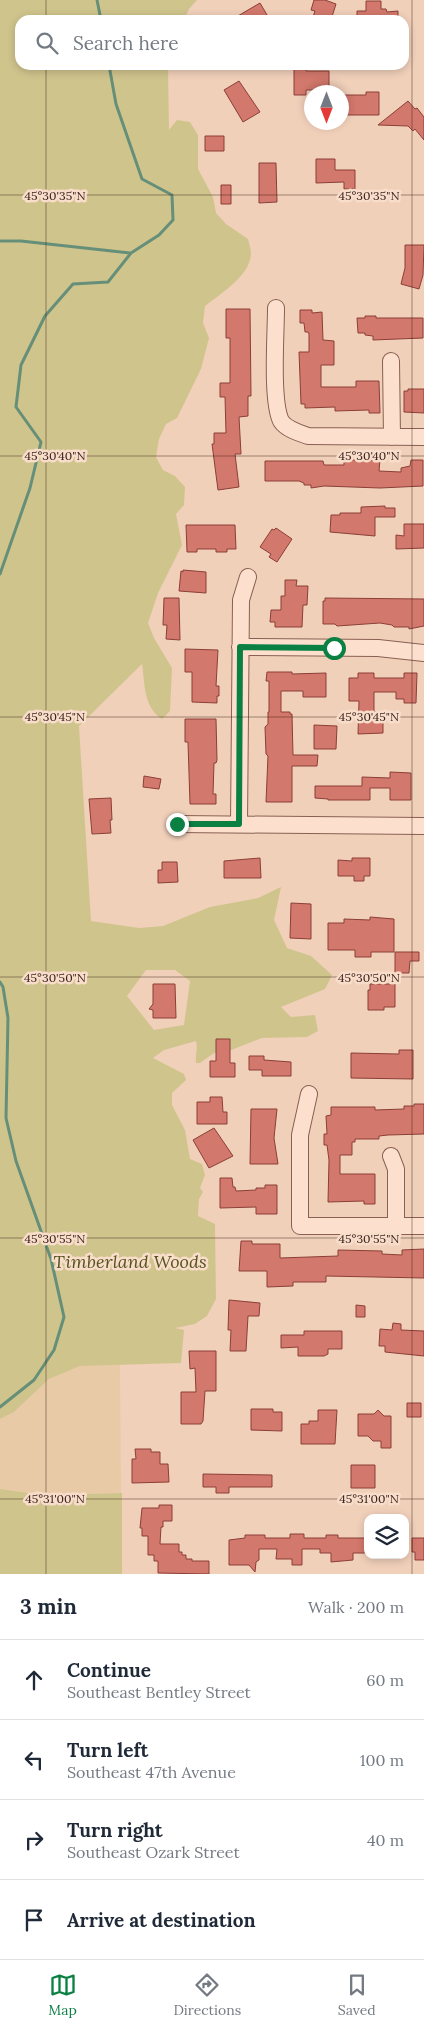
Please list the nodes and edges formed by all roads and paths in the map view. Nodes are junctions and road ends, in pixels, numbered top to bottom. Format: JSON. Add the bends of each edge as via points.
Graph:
{"nodes":[{"id":1,"x":276,"y":308,"type":"dead end"},
{"id":2,"x":391,"y":361,"type":"dead end"},
{"id":3,"x":392,"y":437,"type":"junction"},
{"id":4,"x":424,"y":437,"type":"edge"},
{"id":5,"x":248,"y":578,"type":"dead end"},
{"id":6,"x":240,"y":647,"type":"junction"},
{"id":7,"x":424,"y":654,"type":"edge"},
{"id":8,"x":177,"y":824,"type":"dead end"},
{"id":9,"x":239,"y":824,"type":"junction"},
{"id":10,"x":424,"y":826,"type":"edge"},
{"id":11,"x":309,"y":1094,"type":"dead end"},
{"id":12,"x":391,"y":1156,"type":"dead end"},
{"id":13,"x":396,"y":1226,"type":"junction"},
{"id":14,"x":424,"y":1226,"type":"edge"}],
"edges":[{"from":1,"to":3,"type":"street","via":[[276,401],[282,422],[308,436]]},
{"from":2,"to":3,"type":"street"},
{"from":3,"to":4,"type":"street"},
{"from":5,"to":6,"type":"street","via":[[241,600]]},
{"from":6,"to":7,"type":"street","via":[[378,648]]},
{"from":6,"to":9,"type":"street"},
{"from":8,"to":9,"type":"street"},
{"from":9,"to":10,"type":"street"},
{"from":11,"to":13,"type":"street","via":[[300,1135],[300,1226]]},
{"from":12,"to":13,"type":"street","via":[[396,1169]]},
{"from":13,"to":14,"type":"street"}]}
